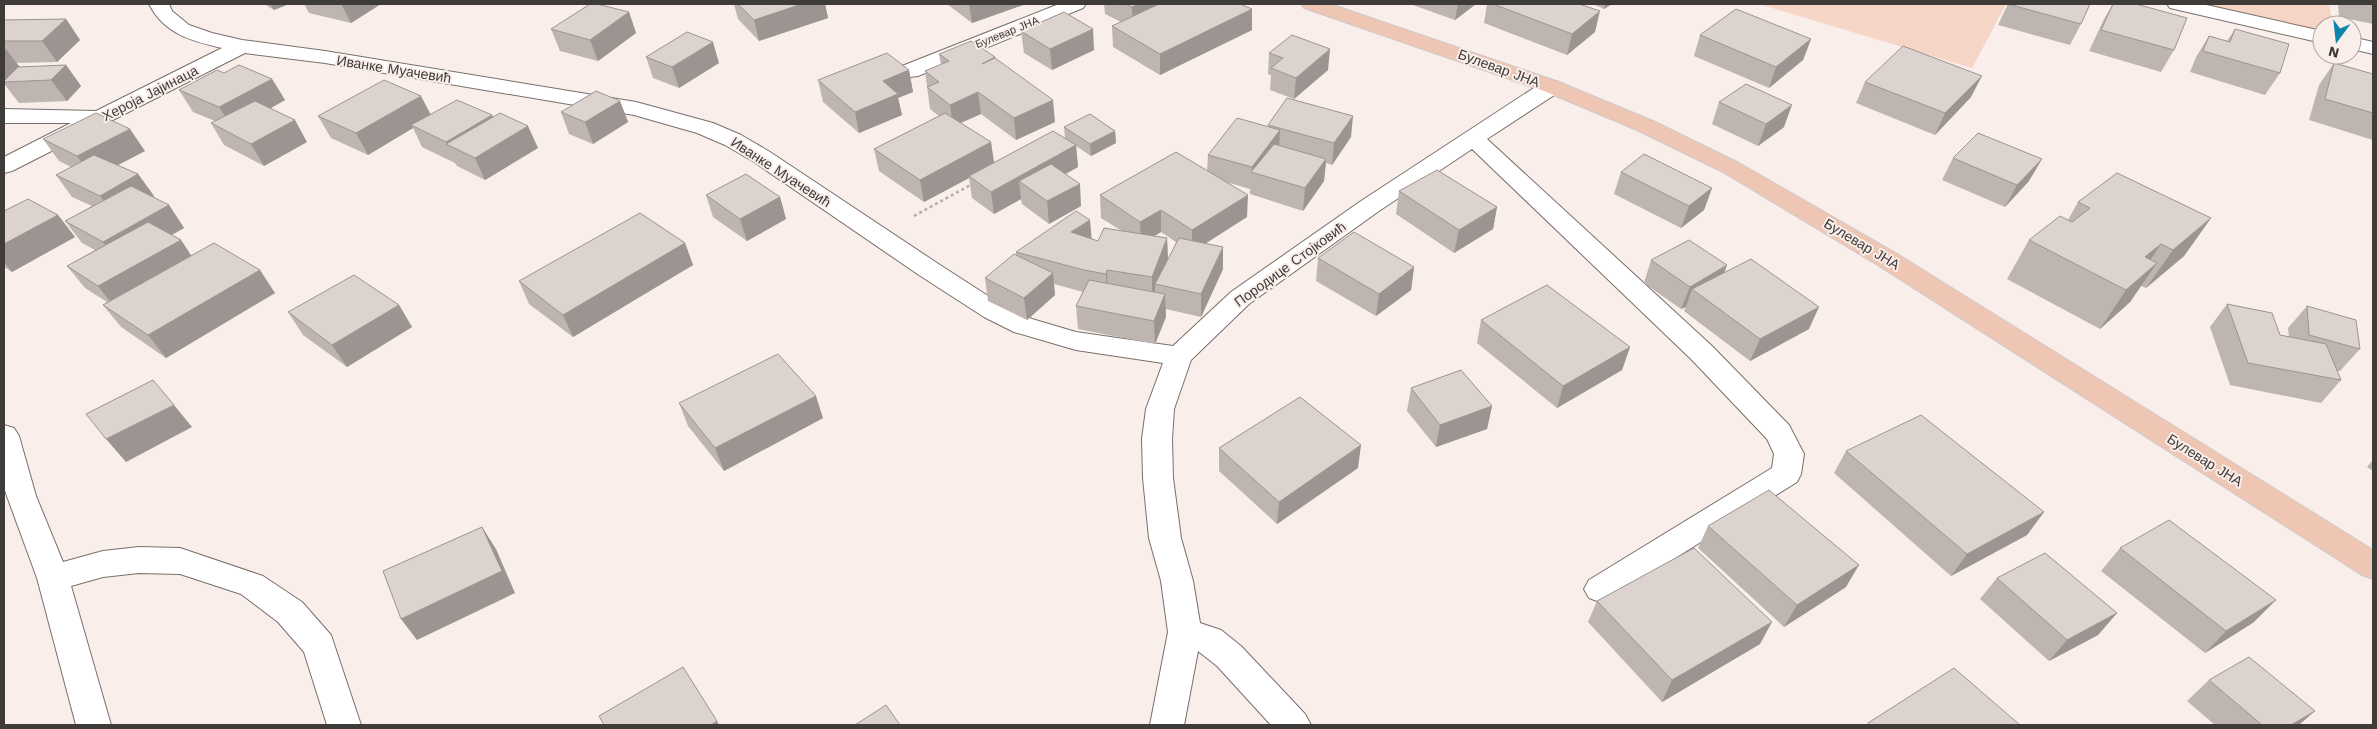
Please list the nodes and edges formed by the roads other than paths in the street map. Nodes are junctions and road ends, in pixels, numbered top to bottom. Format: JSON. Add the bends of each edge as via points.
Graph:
{"nodes":[{"id":1,"x":159,"y":4,"type":"edge"},
{"id":2,"x":1076,"y":4,"type":"edge"},
{"id":3,"x":1311,"y":4,"type":"edge"},
{"id":4,"x":2177,"y":4,"type":"edge"},
{"id":5,"x":2312,"y":35,"type":"edge"},
{"id":6,"x":242,"y":46,"type":"junction"},
{"id":7,"x":910,"y":71,"type":"edge"},
{"id":8,"x":1551,"y":87,"type":"junction"},
{"id":9,"x":4,"y":116,"type":"edge"},
{"id":10,"x":101,"y":117,"type":"junction"},
{"id":11,"x":1472,"y":137,"type":"junction"},
{"id":12,"x":4,"y":166,"type":"edge"},
{"id":13,"x":1179,"y":356,"type":"junction"},
{"id":14,"x":4,"y":436,"type":"edge"},
{"id":15,"x":2373,"y":566,"type":"edge"},
{"id":16,"x":53,"y":578,"type":"junction"},
{"id":17,"x":1600,"y":589,"type":"dead end"},
{"id":18,"x":1185,"y":632,"type":"junction"},
{"id":19,"x":93,"y":725,"type":"edge"},
{"id":20,"x":344,"y":725,"type":"edge"},
{"id":21,"x":1167,"y":725,"type":"edge"},
{"id":22,"x":1293,"y":725,"type":"edge"}],
"edges":[{"from":1,"to":6,"type":"street","name":"Иванке Муачевић","via":[[164,14],[182,28],[206,38]]},
{"from":2,"to":7,"type":"street","name":"Булевар ЈНА"},
{"from":3,"to":8,"type":"main road","name":"Булевар ЈНА"},
{"from":4,"to":5,"type":"street"},
{"from":6,"to":10,"type":"street","name":"Хероја Јајинаца"},
{"from":6,"to":13,"type":"street","name":"Иванке Муачевић","via":[[636,109],[705,128],[762,157],[928,269],[1022,326],[1076,341]]},
{"from":8,"to":11,"type":"street","name":"Породице Стојковић"},
{"from":8,"to":15,"type":"main road","name":"Булевар ЈНА","via":[[1675,139],[1782,196]]},
{"from":9,"to":10,"type":"street"},
{"from":10,"to":12,"type":"street","name":"Хероја Јајинаца"},
{"from":11,"to":13,"type":"street","name":"Породице Стојковић","via":[[1240,298]]},
{"from":11,"to":17,"type":"street","via":[[1702,353],[1779,433],[1789,454],[1786,474]]},
{"from":13,"to":18,"type":"street","name":"Породице Стојковић","via":[[1160,409],[1156,440],[1165,538],[1177,582]]},
{"from":14,"to":16,"type":"street","via":[[21,496]]},
{"from":16,"to":19,"type":"street"},
{"from":16,"to":20,"type":"street","via":[[103,564],[138,560],[180,562],[252,584],[290,612],[318,645]]},
{"from":18,"to":21,"type":"street","name":"Породице Стојковић"},
{"from":18,"to":22,"type":"street","via":[[1209,640],[1229,656]]}]}
